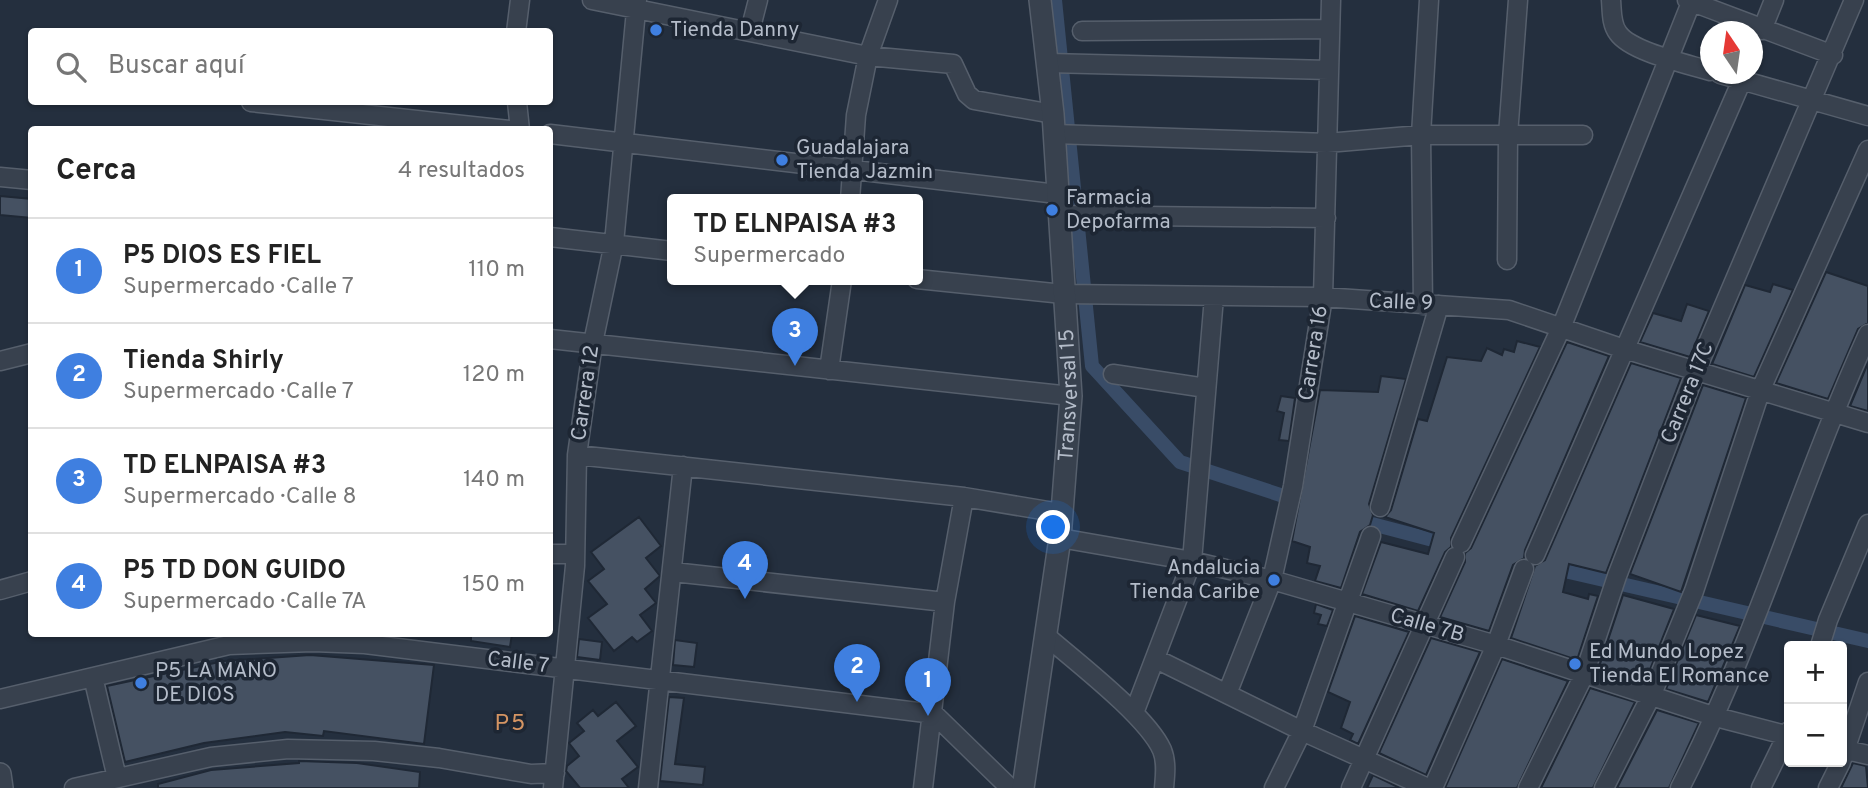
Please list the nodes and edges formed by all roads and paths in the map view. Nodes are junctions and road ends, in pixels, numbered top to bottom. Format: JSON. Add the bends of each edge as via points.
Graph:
{"nodes":[{"id":1,"x":520,"y":0,"type":"edge"},
{"id":2,"x":592,"y":0,"type":"edge"},
{"id":3,"x":758,"y":0,"type":"edge"},
{"id":4,"x":888,"y":0,"type":"edge"},
{"id":5,"x":1040,"y":0,"type":"edge"},
{"id":6,"x":1331,"y":0,"type":"edge"},
{"id":7,"x":1429,"y":0,"type":"edge"},
{"id":8,"x":1517,"y":0,"type":"edge"},
{"id":9,"x":1611,"y":0,"type":"edge"},
{"id":10,"x":1774,"y":0,"type":"edge"},
{"id":11,"x":1854,"y":0,"type":"edge"},
{"id":12,"x":1690,"y":1,"type":"edge"},
{"id":13,"x":636,"y":3,"type":"edge"},
{"id":14,"x":1740,"y":21,"type":"edge"},
{"id":15,"x":516,"y":28,"type":"edge"},
{"id":16,"x":1763,"y":28,"type":"edge"},
{"id":17,"x":1330,"y":29,"type":"junction"},
{"id":18,"x":1763,"y":30,"type":"edge"},
{"id":19,"x":750,"y":31,"type":"junction"},
{"id":20,"x":1082,"y":31,"type":"dead end"},
{"id":21,"x":1833,"y":55,"type":"junction"},
{"id":22,"x":868,"y":56,"type":"junction"},
{"id":23,"x":1669,"y":59,"type":"junction"},
{"id":24,"x":1057,"y":62,"type":"junction"},
{"id":25,"x":1700,"y":68,"type":"edge"},
{"id":26,"x":1329,"y":70,"type":"junction"},
{"id":27,"x":1740,"y":84,"type":"edge"},
{"id":28,"x":1757,"y":84,"type":"edge"},
{"id":29,"x":1810,"y":98,"type":"junction"},
{"id":30,"x":279,"y":105,"type":"edge"},
{"id":31,"x":517,"y":105,"type":"edge"},
{"id":32,"x":1868,"y":116,"type":"edge"},
{"id":33,"x":472,"y":126,"type":"edge"},
{"id":34,"x":520,"y":126,"type":"edge"},
{"id":35,"x":1061,"y":130,"type":"junction"},
{"id":36,"x":553,"y":134,"type":"edge"},
{"id":37,"x":1421,"y":135,"type":"junction"},
{"id":38,"x":1508,"y":135,"type":"junction"},
{"id":39,"x":1583,"y":135,"type":"dead end"},
{"id":40,"x":623,"y":141,"type":"junction"},
{"id":41,"x":1326,"y":142,"type":"junction"},
{"id":42,"x":1868,"y":150,"type":"edge"},
{"id":43,"x":853,"y":171,"type":"junction"},
{"id":44,"x":0,"y":177,"type":"edge"},
{"id":45,"x":28,"y":180,"type":"edge"},
{"id":46,"x":851,"y":194,"type":"edge"},
{"id":47,"x":1069,"y":210,"type":"junction"},
{"id":48,"x":1326,"y":218,"type":"junction"},
{"id":49,"x":553,"y":237,"type":"edge"},
{"id":50,"x":614,"y":243,"type":"junction"},
{"id":51,"x":667,"y":250,"type":"edge"},
{"id":52,"x":1507,"y":260,"type":"dead end"},
{"id":53,"x":923,"y":279,"type":"edge"},
{"id":54,"x":841,"y":285,"type":"edge"},
{"id":55,"x":1069,"y":294,"type":"junction"},
{"id":56,"x":1214,"y":297,"type":"junction"},
{"id":57,"x":1324,"y":297,"type":"junction"},
{"id":58,"x":1431,"y":305,"type":"junction"},
{"id":59,"x":1562,"y":328,"type":"junction"},
{"id":60,"x":1868,"y":334,"type":"edge"},
{"id":61,"x":553,"y":339,"type":"edge"},
{"id":62,"x":593,"y":344,"type":"junction"},
{"id":63,"x":1624,"y":349,"type":"junction"},
{"id":64,"x":28,"y":354,"type":"edge"},
{"id":65,"x":0,"y":361,"type":"edge"},
{"id":66,"x":829,"y":370,"type":"junction"},
{"id":67,"x":1696,"y":371,"type":"junction"},
{"id":68,"x":1114,"y":374,"type":"dead end"},
{"id":69,"x":1206,"y":387,"type":"junction"},
{"id":70,"x":1761,"y":389,"type":"junction"},
{"id":71,"x":1071,"y":396,"type":"junction"},
{"id":72,"x":1833,"y":411,"type":"junction"},
{"id":73,"x":1868,"y":423,"type":"edge"},
{"id":74,"x":577,"y":455,"type":"junction"},
{"id":75,"x":683,"y":466,"type":"junction"},
{"id":76,"x":964,"y":498,"type":"junction"},
{"id":77,"x":1380,"y":508,"type":"dead end"},
{"id":78,"x":1060,"y":513,"type":"junction"},
{"id":79,"x":1868,"y":524,"type":"edge"},
{"id":80,"x":1371,"y":536,"type":"dead end"},
{"id":81,"x":1060,"y":538,"type":"junction"},
{"id":82,"x":553,"y":554,"type":"edge"},
{"id":83,"x":575,"y":554,"type":"junction"},
{"id":84,"x":1192,"y":561,"type":"junction"},
{"id":85,"x":673,"y":572,"type":"junction"},
{"id":86,"x":1272,"y":580,"type":"junction"},
{"id":87,"x":28,"y":582,"type":"edge"},
{"id":88,"x":0,"y":590,"type":"edge"},
{"id":89,"x":945,"y":602,"type":"junction"},
{"id":90,"x":1349,"y":604,"type":"junction"},
{"id":91,"x":1426,"y":626,"type":"junction"},
{"id":92,"x":1824,"y":634,"type":"edge"},
{"id":93,"x":1045,"y":635,"type":"junction"},
{"id":94,"x":227,"y":639,"type":"edge"},
{"id":95,"x":1496,"y":645,"type":"junction"},
{"id":96,"x":1156,"y":659,"type":"junction"},
{"id":97,"x":556,"y":668,"type":"junction"},
{"id":98,"x":1584,"y":675,"type":"junction"},
{"id":99,"x":93,"y":677,"type":"junction"},
{"id":100,"x":660,"y":682,"type":"junction"},
{"id":101,"x":1868,"y":682,"type":"edge"},
{"id":102,"x":1227,"y":694,"type":"junction"},
{"id":103,"x":1652,"y":694,"type":"junction"},
{"id":104,"x":0,"y":699,"type":"edge"},
{"id":105,"x":1134,"y":713,"type":"junction"},
{"id":106,"x":934,"y":714,"type":"junction"},
{"id":107,"x":1716,"y":717,"type":"junction"},
{"id":108,"x":1302,"y":732,"type":"junction"},
{"id":109,"x":1784,"y":733,"type":"edge"},
{"id":110,"x":1847,"y":741,"type":"edge"},
{"id":111,"x":1784,"y":744,"type":"edge"},
{"id":112,"x":1847,"y":755,"type":"edge"},
{"id":113,"x":1868,"y":755,"type":"edge"},
{"id":114,"x":1363,"y":759,"type":"junction"},
{"id":115,"x":1838,"y":767,"type":"edge"},
{"id":116,"x":0,"y":774,"type":"edge"},
{"id":117,"x":117,"y":778,"type":"junction"},
{"id":118,"x":554,"y":780,"type":"edge"},
{"id":119,"x":2,"y":788,"type":"edge"},
{"id":120,"x":74,"y":788,"type":"edge"},
{"id":121,"x":648,"y":788,"type":"edge"},
{"id":122,"x":923,"y":788,"type":"edge"},
{"id":123,"x":1010,"y":788,"type":"edge"},
{"id":124,"x":1023,"y":788,"type":"edge"},
{"id":125,"x":1164,"y":788,"type":"edge"},
{"id":126,"x":1274,"y":788,"type":"edge"},
{"id":127,"x":1351,"y":788,"type":"edge"},
{"id":128,"x":1428,"y":788,"type":"edge"},
{"id":129,"x":1433,"y":788,"type":"edge"},
{"id":130,"x":1528,"y":788,"type":"edge"},
{"id":131,"x":1604,"y":788,"type":"edge"},
{"id":132,"x":1680,"y":788,"type":"edge"},
{"id":133,"x":1761,"y":788,"type":"edge"},
{"id":134,"x":1828,"y":788,"type":"edge"}],
"edges":[{"from":1,"to":15,"type":"street"},
{"from":2,"to":13,"type":"street"},
{"from":3,"to":19,"type":"street"},
{"from":4,"to":22,"type":"street"},
{"from":5,"to":24,"type":"street","name":"Transversal 15"},
{"from":6,"to":17,"type":"street","name":"Carrera 16"},
{"from":7,"to":37,"type":"street"},
{"from":8,"to":38,"type":"street"},
{"from":9,"to":23,"type":"street","via":[[1619,35]]},
{"from":10,"to":16,"type":"street"},
{"from":11,"to":21,"type":"street","name":"Carrera 17C"},
{"from":12,"to":14,"type":"street"},
{"from":12,"to":23,"type":"street"},
{"from":13,"to":19,"type":"street"},
{"from":13,"to":40,"type":"street","name":"Carrera 12"},
{"from":17,"to":20,"type":"street"},
{"from":17,"to":26,"type":"street","name":"Carrera 16"},
{"from":18,"to":21,"type":"street"},
{"from":19,"to":22,"type":"street"},
{"from":21,"to":29,"type":"street","name":"Carrera 17C"},
{"from":22,"to":35,"type":"street","via":[[953,64],[974,100]]},
{"from":22,"to":43,"type":"street","via":[[856,115]]},
{"from":23,"to":25,"type":"street"},
{"from":23,"to":59,"type":"street"},
{"from":24,"to":26,"type":"street"},
{"from":24,"to":35,"type":"street","name":"Transversal 15"},
{"from":26,"to":41,"type":"street","name":"Carrera 16"},
{"from":27,"to":63,"type":"street"},
{"from":28,"to":29,"type":"street"},
{"from":29,"to":32,"type":"street"},
{"from":29,"to":67,"type":"street","name":"Carrera 17C"},
{"from":30,"to":33,"type":"street"},
{"from":31,"to":34,"type":"street"},
{"from":35,"to":41,"type":"street"},
{"from":35,"to":47,"type":"street","name":"Transversal 15"},
{"from":36,"to":40,"type":"street"},
{"from":37,"to":38,"type":"street"},
{"from":37,"to":41,"type":"street"},
{"from":37,"to":58,"type":"street"},
{"from":38,"to":39,"type":"street"},
{"from":38,"to":52,"type":"street"},
{"from":40,"to":43,"type":"street"},
{"from":40,"to":50,"type":"street","name":"Carrera 12"},
{"from":41,"to":48,"type":"street","name":"Carrera 16"},
{"from":42,"to":70,"type":"street"},
{"from":43,"to":46,"type":"street"},
{"from":43,"to":47,"type":"street"},
{"from":44,"to":45,"type":"street"},
{"from":47,"to":48,"type":"street"},
{"from":47,"to":55,"type":"street","name":"Transversal 15"},
{"from":48,"to":57,"type":"street","name":"Carrera 16"},
{"from":49,"to":50,"type":"street"},
{"from":50,"to":51,"type":"street"},
{"from":50,"to":62,"type":"street","name":"Carrera 12"},
{"from":53,"to":55,"type":"street","name":"Calle 9"},
{"from":54,"to":66,"type":"street"},
{"from":55,"to":56,"type":"street","name":"Calle 9"},
{"from":55,"to":71,"type":"street","name":"Transversal 15"},
{"from":56,"to":57,"type":"street","name":"Calle 9"},
{"from":56,"to":69,"type":"street"},
{"from":57,"to":58,"type":"street","name":"Calle 9"},
{"from":57,"to":86,"type":"street","name":"Carrera 16","via":[[1293,486]]},
{"from":58,"to":59,"type":"street","name":"Calle 9","via":[[1509,310]]},
{"from":58,"to":77,"type":"street"},
{"from":59,"to":63,"type":"street","name":"Calle 9"},
{"from":59,"to":91,"type":"street"},
{"from":60,"to":72,"type":"street"},
{"from":61,"to":62,"type":"street"},
{"from":62,"to":66,"type":"street"},
{"from":62,"to":74,"type":"street","name":"Carrera 12"},
{"from":63,"to":67,"type":"street","name":"Calle 9"},
{"from":63,"to":95,"type":"street"},
{"from":64,"to":65,"type":"street"},
{"from":66,"to":71,"type":"street"},
{"from":67,"to":70,"type":"street","name":"Calle 9"},
{"from":67,"to":98,"type":"street","name":"Carrera 17C"},
{"from":68,"to":69,"type":"street"},
{"from":69,"to":84,"type":"street"},
{"from":70,"to":72,"type":"street","name":"Calle 9"},
{"from":70,"to":103,"type":"street","via":[[1692,597]]},
{"from":71,"to":78,"type":"street","name":"Transversal 15"},
{"from":72,"to":73,"type":"street","name":"Calle 9"},
{"from":72,"to":107,"type":"street"},
{"from":74,"to":75,"type":"street"},
{"from":74,"to":83,"type":"street","name":"Carrera 12"},
{"from":75,"to":76,"type":"street"},
{"from":75,"to":85,"type":"street"},
{"from":76,"to":78,"type":"street"},
{"from":76,"to":89,"type":"street"},
{"from":78,"to":81,"type":"street","name":"Transversal 15"},
{"from":79,"to":92,"type":"street"},
{"from":80,"to":90,"type":"street"},
{"from":81,"to":84,"type":"street","name":"Calle 7B"},
{"from":81,"to":93,"type":"street","name":"Transversal 15"},
{"from":82,"to":83,"type":"street"},
{"from":83,"to":97,"type":"street","name":"Carrera 12"},
{"from":84,"to":86,"type":"street","name":"Calle 7B"},
{"from":84,"to":96,"type":"street"},
{"from":85,"to":89,"type":"street"},
{"from":85,"to":100,"type":"street"},
{"from":86,"to":90,"type":"street","name":"Calle 7B"},
{"from":86,"to":102,"type":"street","name":"Carrera 16"},
{"from":87,"to":88,"type":"street"},
{"from":89,"to":106,"type":"street"},
{"from":90,"to":91,"type":"street","name":"Calle 7B"},
{"from":90,"to":108,"type":"street"},
{"from":91,"to":95,"type":"street","name":"Calle 7B"},
{"from":91,"to":114,"type":"street"},
{"from":93,"to":105,"type":"street"},
{"from":93,"to":124,"type":"street","name":"Transversal 15"},
{"from":94,"to":97,"type":"street","name":"Calle 7","via":[[330,642]]},
{"from":94,"to":99,"type":"street","name":"Calle 7"},
{"from":95,"to":98,"type":"street","name":"Calle 7B"},
{"from":95,"to":129,"type":"street"},
{"from":96,"to":102,"type":"street"},
{"from":96,"to":105,"type":"street"},
{"from":97,"to":100,"type":"street","name":"Calle 7"},
{"from":97,"to":118,"type":"street","name":"Carrera 12"},
{"from":98,"to":103,"type":"street","name":"Calle 7B"},
{"from":98,"to":130,"type":"street","name":"Carrera 17C"},
{"from":99,"to":104,"type":"street","name":"Calle 7"},
{"from":99,"to":117,"type":"street"},
{"from":100,"to":106,"type":"street","name":"Calle 7"},
{"from":100,"to":121,"type":"street"},
{"from":101,"to":110,"type":"street"},
{"from":102,"to":108,"type":"street"},
{"from":103,"to":107,"type":"street","name":"Calle 7B"},
{"from":103,"to":131,"type":"street"},
{"from":105,"to":125,"type":"street","via":[[1162,750]]},
{"from":106,"to":122,"type":"street"},
{"from":106,"to":123,"type":"street"},
{"from":107,"to":109,"type":"street","name":"Calle 7B"},
{"from":107,"to":132,"type":"street"},
{"from":108,"to":114,"type":"street"},
{"from":108,"to":126,"type":"street"},
{"from":111,"to":133,"type":"street"},
{"from":112,"to":113,"type":"street"},
{"from":114,"to":127,"type":"street"},
{"from":114,"to":128,"type":"street"},
{"from":115,"to":134,"type":"street"},
{"from":116,"to":119,"type":"street"},
{"from":117,"to":118,"type":"street","via":[[211,757],[288,749],[439,758]]},
{"from":117,"to":120,"type":"street"}]}
